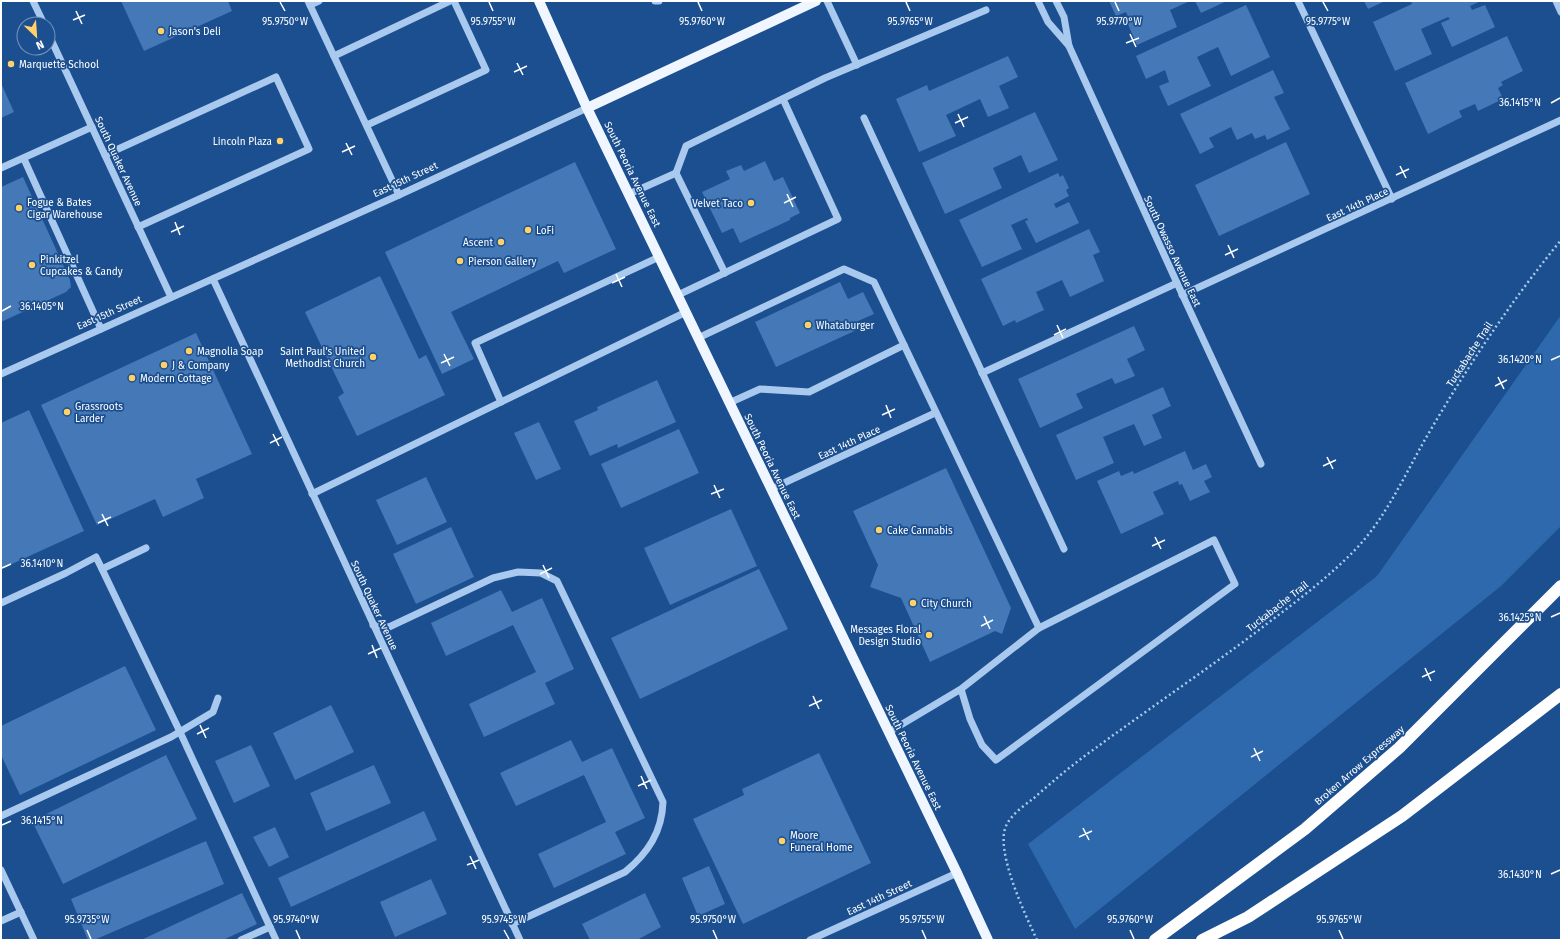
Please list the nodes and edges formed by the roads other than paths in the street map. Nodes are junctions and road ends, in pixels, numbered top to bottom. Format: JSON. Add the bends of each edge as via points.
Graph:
{"nodes":[{"id":1,"x":33,"y":1,"type":"edge"},
{"id":2,"x":319,"y":1,"type":"edge"},
{"id":3,"x":450,"y":1,"type":"edge"},
{"id":4,"x":454,"y":1,"type":"edge"},
{"id":5,"x":539,"y":1,"type":"edge"},
{"id":6,"x":655,"y":1,"type":"edge"},
{"id":7,"x":659,"y":1,"type":"edge"},
{"id":8,"x":816,"y":1,"type":"edge"},
{"id":9,"x":827,"y":1,"type":"edge"},
{"id":10,"x":1038,"y":1,"type":"edge"},
{"id":11,"x":1056,"y":1,"type":"edge"},
{"id":12,"x":1298,"y":1,"type":"edge"},
{"id":13,"x":1556,"y":1,"type":"edge"},
{"id":14,"x":309,"y":3,"type":"edge"},
{"id":15,"x":986,"y":10,"type":"dead end"},
{"id":16,"x":1561,"y":12,"type":"edge"},
{"id":17,"x":40,"y":16,"type":"edge"},
{"id":18,"x":1069,"y":46,"type":"junction"},
{"id":19,"x":56,"y":50,"type":"edge"},
{"id":20,"x":334,"y":56,"type":"junction"},
{"id":21,"x":857,"y":65,"type":"junction"},
{"id":22,"x":783,"y":99,"type":"junction"},
{"id":23,"x":587,"y":108,"type":"junction"},
{"id":24,"x":864,"y":118,"type":"dead end"},
{"id":25,"x":1561,"y":120,"type":"edge"},
{"id":26,"x":367,"y":125,"type":"junction"},
{"id":27,"x":92,"y":127,"type":"junction"},
{"id":28,"x":105,"y":155,"type":"junction"},
{"id":29,"x":24,"y":159,"type":"junction"},
{"id":30,"x":1,"y":168,"type":"edge"},
{"id":31,"x":676,"y":173,"type":"junction"},
{"id":32,"x":629,"y":194,"type":"junction"},
{"id":33,"x":399,"y":195,"type":"junction"},
{"id":34,"x":1392,"y":199,"type":"junction"},
{"id":35,"x":138,"y":227,"type":"junction"},
{"id":36,"x":659,"y":257,"type":"junction"},
{"id":37,"x":725,"y":273,"type":"junction"},
{"id":38,"x":213,"y":279,"type":"junction"},
{"id":39,"x":1176,"y":283,"type":"junction"},
{"id":40,"x":1182,"y":295,"type":"junction"},
{"id":41,"x":678,"y":296,"type":"junction"},
{"id":42,"x":171,"y":297,"type":"junction"},
{"id":43,"x":686,"y":312,"type":"junction"},
{"id":44,"x":100,"y":330,"type":"junction"},
{"id":45,"x":698,"y":338,"type":"junction"},
{"id":46,"x":904,"y":345,"type":"junction"},
{"id":47,"x":982,"y":373,"type":"junction"},
{"id":48,"x":1,"y":374,"type":"edge"},
{"id":49,"x":501,"y":402,"type":"junction"},
{"id":50,"x":729,"y":403,"type":"junction"},
{"id":51,"x":935,"y":413,"type":"junction"},
{"id":52,"x":1261,"y":464,"type":"dead end"},
{"id":53,"x":771,"y":489,"type":"junction"},
{"id":54,"x":312,"y":494,"type":"junction"},
{"id":55,"x":146,"y":548,"type":"dead end"},
{"id":56,"x":1064,"y":549,"type":"dead end"},
{"id":57,"x":102,"y":569,"type":"junction"},
{"id":58,"x":1561,"y":586,"type":"edge"},
{"id":59,"x":1,"y":603,"type":"edge"},
{"id":60,"x":373,"y":625,"type":"junction"},
{"id":61,"x":1039,"y":628,"type":"junction"},
{"id":62,"x":961,"y":689,"type":"junction"},
{"id":63,"x":1561,"y":694,"type":"edge"},
{"id":64,"x":218,"y":698,"type":"dead end"},
{"id":65,"x":180,"y":732,"type":"junction"},
{"id":66,"x":889,"y":732,"type":"junction"},
{"id":67,"x":1,"y":816,"type":"edge"},
{"id":68,"x":1,"y":870,"type":"edge"},
{"id":69,"x":957,"y":873,"type":"junction"},
{"id":70,"x":21,"y":912,"type":"junction"},
{"id":71,"x":1,"y":921,"type":"edge"},
{"id":72,"x":512,"y":924,"type":"junction"},
{"id":73,"x":270,"y":927,"type":"junction"},
{"id":74,"x":34,"y":940,"type":"edge"},
{"id":75,"x":241,"y":940,"type":"edge"},
{"id":76,"x":276,"y":940,"type":"edge"},
{"id":77,"x":520,"y":940,"type":"edge"},
{"id":78,"x":810,"y":940,"type":"edge"},
{"id":79,"x":988,"y":940,"type":"edge"},
{"id":80,"x":1155,"y":940,"type":"edge"},
{"id":81,"x":1202,"y":940,"type":"edge"}],
"edges":[{"from":1,"to":17,"type":"street"},
{"from":2,"to":14,"type":"street"},
{"from":3,"to":20,"type":"street"},
{"from":4,"to":26,"type":"street","via":[[486,70]]},
{"from":5,"to":23,"type":"main road","name":"South Peoria Avenue East"},
{"from":6,"to":7,"type":"street"},
{"from":8,"to":23,"type":"main road","name":"East 15th Street"},
{"from":9,"to":21,"type":"street"},
{"from":10,"to":18,"type":"street","name":"South Owasso Avenue East","via":[[1048,22]]},
{"from":11,"to":18,"type":"street","name":"South Owasso Avenue East","via":[[1064,17]]},
{"from":12,"to":34,"type":"street"},
{"from":13,"to":16,"type":"street"},
{"from":14,"to":20,"type":"street"},
{"from":15,"to":21,"type":"street"},
{"from":18,"to":39,"type":"street","name":"South Owasso Avenue East"},
{"from":19,"to":27,"type":"street","name":"South Quaker Avenue"},
{"from":20,"to":26,"type":"street"},
{"from":21,"to":22,"type":"street"},
{"from":22,"to":31,"type":"street","via":[[686,146]]},
{"from":22,"to":37,"type":"street","via":[[838,219]]},
{"from":23,"to":32,"type":"main road","name":"South Peoria Avenue East"},
{"from":23,"to":33,"type":"street","name":"East 15th Street"},
{"from":24,"to":47,"type":"street"},
{"from":25,"to":34,"type":"street","name":"East 14th Place"},
{"from":26,"to":33,"type":"street"},
{"from":27,"to":28,"type":"street","name":"South Quaker Avenue"},
{"from":27,"to":29,"type":"street"},
{"from":28,"to":35,"type":"street","name":"South Quaker Avenue"},
{"from":28,"to":35,"type":"street","via":[[276,77],[309,149]]},
{"from":29,"to":30,"type":"street"},
{"from":29,"to":44,"type":"street"},
{"from":31,"to":32,"type":"street"},
{"from":31,"to":37,"type":"street"},
{"from":32,"to":36,"type":"main road","name":"South Peoria Avenue East"},
{"from":33,"to":38,"type":"street","name":"East 15th Street"},
{"from":34,"to":40,"type":"street","name":"East 14th Place"},
{"from":35,"to":42,"type":"street","name":"South Quaker Avenue"},
{"from":36,"to":41,"type":"main road","name":"South Peoria Avenue East"},
{"from":36,"to":49,"type":"street","via":[[475,343]]},
{"from":37,"to":41,"type":"street"},
{"from":38,"to":42,"type":"street","name":"East 15th Street"},
{"from":38,"to":54,"type":"street","name":"South Quaker Avenue"},
{"from":39,"to":40,"type":"street","name":"South Owasso Avenue East"},
{"from":39,"to":47,"type":"street"},
{"from":40,"to":52,"type":"street","name":"South Owasso Avenue East"},
{"from":41,"to":43,"type":"main road","name":"South Peoria Avenue East"},
{"from":42,"to":44,"type":"street","name":"East 15th Street"},
{"from":43,"to":45,"type":"main road","name":"South Peoria Avenue East"},
{"from":43,"to":49,"type":"street"},
{"from":44,"to":48,"type":"street","name":"East 15th Street"},
{"from":45,"to":46,"type":"street","via":[[844,269],[874,282]]},
{"from":45,"to":50,"type":"main road","name":"South Peoria Avenue East"},
{"from":46,"to":50,"type":"street","via":[[809,392],[760,389]]},
{"from":46,"to":51,"type":"street"},
{"from":47,"to":56,"type":"street"},
{"from":49,"to":54,"type":"street"},
{"from":50,"to":53,"type":"main road","name":"South Peoria Avenue East"},
{"from":51,"to":53,"type":"street","name":"East 14th Place"},
{"from":51,"to":61,"type":"street"},
{"from":53,"to":66,"type":"main road","name":"South Peoria Avenue East"},
{"from":54,"to":60,"type":"street","name":"South Quaker Avenue"},
{"from":55,"to":57,"type":"street"},
{"from":57,"to":59,"type":"street","via":[[96,558]]},
{"from":57,"to":65,"type":"street"},
{"from":58,"to":80,"type":"highway","name":"Broken Arrow Expressway","via":[[1398,748],[1305,829]]},
{"from":60,"to":72,"type":"street","name":"South Quaker Avenue"},
{"from":60,"to":72,"type":"street","via":[[389,627],[493,578],[518,572],[541,573],[557,581],[663,802],[663,815],[655,838],[638,861],[625,872]]},
{"from":61,"to":62,"type":"street"},
{"from":61,"to":62,"type":"street","via":[[1214,540],[1235,584],[996,760],[982,745],[970,719]]},
{"from":62,"to":66,"type":"street"},
{"from":63,"to":81,"type":"highway","via":[[1402,816],[1248,917]]},
{"from":64,"to":65,"type":"street","via":[[213,712]]},
{"from":65,"to":67,"type":"street"},
{"from":65,"to":73,"type":"street"},
{"from":66,"to":69,"type":"main road","name":"South Peoria Avenue East"},
{"from":68,"to":70,"type":"street"},
{"from":69,"to":78,"type":"street","name":"East 14th Street"},
{"from":69,"to":79,"type":"main road","name":"South Peoria Avenue East"},
{"from":70,"to":71,"type":"street"},
{"from":70,"to":74,"type":"street"},
{"from":72,"to":77,"type":"street","name":"South Quaker Avenue"},
{"from":73,"to":75,"type":"street"},
{"from":73,"to":76,"type":"street"}]}
